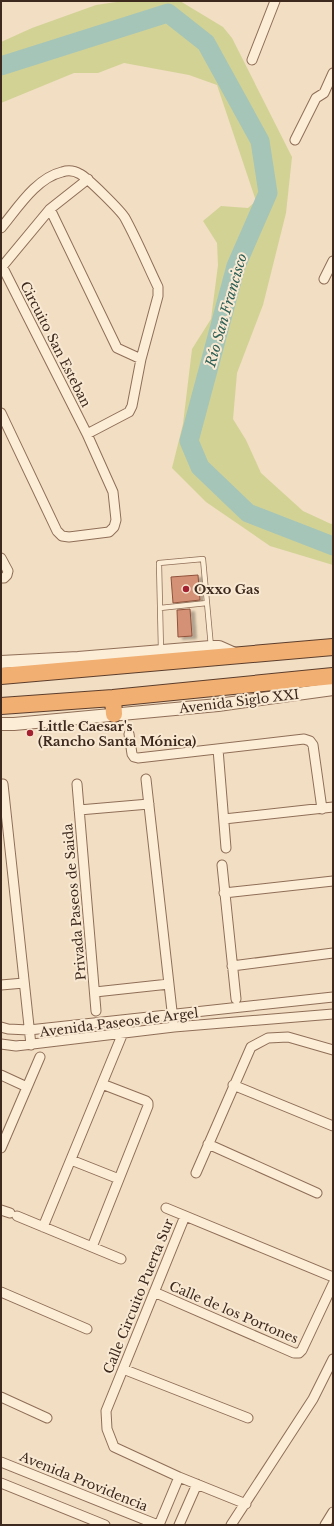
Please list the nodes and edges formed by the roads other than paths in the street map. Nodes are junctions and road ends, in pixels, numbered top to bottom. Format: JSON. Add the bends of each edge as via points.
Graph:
{"nodes":[{"id":1,"x":275,"y":1,"type":"edge"},
{"id":2,"x":252,"y":60,"type":"dead end"},
{"id":3,"x":333,"y":73,"type":"edge"},
{"id":4,"x":324,"y":93,"type":"junction"},
{"id":5,"x":333,"y":97,"type":"edge"},
{"id":6,"x":295,"y":140,"type":"dead end"},
{"id":7,"x":88,"y":179,"type":"junction"},
{"id":8,"x":50,"y":209,"type":"junction"},
{"id":9,"x":1,"y":228,"type":"edge"},
{"id":10,"x":333,"y":261,"type":"edge"},
{"id":11,"x":2,"y":266,"type":"edge"},
{"id":12,"x":324,"y":279,"type":"dead end"},
{"id":13,"x":141,"y":359,"type":"junction"},
{"id":14,"x":1,"y":413,"type":"edge"},
{"id":15,"x":87,"y":434,"type":"junction"},
{"id":16,"x":1,"y":558,"type":"edge"},
{"id":17,"x":1,"y":578,"type":"edge"},
{"id":18,"x":207,"y":603,"type":"junction"},
{"id":19,"x":160,"y":608,"type":"junction"},
{"id":20,"x":211,"y":647,"type":"junction"},
{"id":21,"x":333,"y":647,"type":"edge"},
{"id":22,"x":238,"y":655,"type":"junction"},
{"id":23,"x":162,"y":657,"type":"junction"},
{"id":24,"x":1,"y":662,"type":"edge"},
{"id":25,"x":1,"y":676,"type":"edge"},
{"id":26,"x":333,"y":676,"type":"edge"},
{"id":27,"x":333,"y":689,"type":"edge"},
{"id":28,"x":113,"y":698,"type":"junction"},
{"id":29,"x":1,"y":706,"type":"edge"},
{"id":30,"x":114,"y":714,"type":"junction"},
{"id":31,"x":1,"y":724,"type":"edge"},
{"id":32,"x":129,"y":734,"type":"dead end"},
{"id":33,"x":218,"y":749,"type":"junction"},
{"id":34,"x":146,"y":779,"type":"dead end"},
{"id":35,"x":3,"y":784,"type":"dead end"},
{"id":36,"x":77,"y":784,"type":"dead end"},
{"id":37,"x":149,"y":804,"type":"junction"},
{"id":38,"x":333,"y":807,"type":"edge"},
{"id":39,"x":322,"y":808,"type":"junction"},
{"id":40,"x":79,"y":810,"type":"junction"},
{"id":41,"x":4,"y":814,"type":"edge"},
{"id":42,"x":224,"y":819,"type":"junction"},
{"id":43,"x":226,"y":848,"type":"dead end"},
{"id":44,"x":222,"y":865,"type":"dead end"},
{"id":45,"x":333,"y":881,"type":"edge"},
{"id":46,"x":224,"y":893,"type":"junction"},
{"id":47,"x":333,"y":954,"type":"edge"},
{"id":48,"x":232,"y":966,"type":"junction"},
{"id":49,"x":24,"y":983,"type":"junction"},
{"id":50,"x":169,"y":984,"type":"junction"},
{"id":51,"x":1,"y":985,"type":"edge"},
{"id":52,"x":95,"y":992,"type":"junction"},
{"id":53,"x":333,"y":997,"type":"edge"},
{"id":54,"x":237,"y":1003,"type":"junction"},
{"id":55,"x":96,"y":1011,"type":"dead end"},
{"id":56,"x":173,"y":1014,"type":"junction"},
{"id":57,"x":333,"y":1014,"type":"edge"},
{"id":58,"x":128,"y":1019,"type":"junction"},
{"id":59,"x":1,"y":1027,"type":"edge"},
{"id":60,"x":174,"y":1027,"type":"junction"},
{"id":61,"x":29,"y":1030,"type":"junction"},
{"id":62,"x":123,"y":1032,"type":"junction"},
{"id":63,"x":1,"y":1044,"type":"edge"},
{"id":64,"x":31,"y":1045,"type":"junction"},
{"id":65,"x":333,"y":1050,"type":"edge"},
{"id":66,"x":40,"y":1057,"type":"dead end"},
{"id":67,"x":1,"y":1075,"type":"edge"},
{"id":68,"x":102,"y":1084,"type":"junction"},
{"id":69,"x":234,"y":1084,"type":"junction"},
{"id":70,"x":27,"y":1087,"type":"junction"},
{"id":71,"x":333,"y":1126,"type":"edge"},
{"id":72,"x":208,"y":1144,"type":"junction"},
{"id":73,"x":1,"y":1148,"type":"edge"},
{"id":74,"x":71,"y":1160,"type":"junction"},
{"id":75,"x":196,"y":1173,"type":"dead end"},
{"id":76,"x":119,"y":1179,"type":"junction"},
{"id":77,"x":317,"y":1193,"type":"dead end"},
{"id":78,"x":166,"y":1208,"type":"dead end"},
{"id":79,"x":1,"y":1210,"type":"edge"},
{"id":80,"x":185,"y":1216,"type":"junction"},
{"id":81,"x":43,"y":1227,"type":"junction"},
{"id":82,"x":92,"y":1247,"type":"junction"},
{"id":83,"x":121,"y":1259,"type":"dead end"},
{"id":84,"x":333,"y":1278,"type":"edge"},
{"id":85,"x":333,"y":1284,"type":"edge"},
{"id":86,"x":1,"y":1292,"type":"edge"},
{"id":87,"x":154,"y":1292,"type":"junction"},
{"id":88,"x":87,"y":1329,"type":"dead end"},
{"id":89,"x":333,"y":1359,"type":"edge"},
{"id":90,"x":122,"y":1368,"type":"junction"},
{"id":91,"x":1,"y":1397,"type":"edge"},
{"id":92,"x":47,"y":1418,"type":"dead end"},
{"id":93,"x":248,"y":1418,"type":"dead end"},
{"id":94,"x":1,"y":1462,"type":"edge"},
{"id":95,"x":179,"y":1477,"type":"junction"},
{"id":96,"x":1,"y":1483,"type":"edge"},
{"id":97,"x":197,"y":1484,"type":"junction"},
{"id":98,"x":246,"y":1504,"type":"junction"},
{"id":99,"x":333,"y":1512,"type":"edge"},
{"id":100,"x":105,"y":1525,"type":"edge"},
{"id":101,"x":158,"y":1525,"type":"edge"},
{"id":102,"x":179,"y":1525,"type":"edge"},
{"id":103,"x":231,"y":1525,"type":"edge"},
{"id":104,"x":325,"y":1525,"type":"edge"}],
"edges":[{"from":1,"to":2,"type":"street"},
{"from":3,"to":4,"type":"street"},
{"from":4,"to":5,"type":"street"},
{"from":4,"to":6,"type":"street","via":[[316,98]]},
{"from":7,"to":8,"type":"street"},
{"from":7,"to":9,"type":"street","via":[[72,171],[53,175],[32,190]]},
{"from":7,"to":13,"type":"street","via":[[125,216],[158,287],[158,296]]},
{"from":8,"to":11,"type":"street"},
{"from":8,"to":13,"type":"street","via":[[117,348]]},
{"from":10,"to":12,"type":"street"},
{"from":11,"to":15,"type":"street","name":"Circuito San Esteban"},
{"from":13,"to":15,"type":"street","via":[[129,412]]},
{"from":14,"to":15,"type":"street","name":"Circuito San Esteban","via":[[57,531],[62,536],[109,532],[116,520],[113,492]]},
{"from":16,"to":17,"type":"street","via":[[8,572]]},
{"from":18,"to":19,"type":"lane"},
{"from":18,"to":19,"type":"lane","via":[[203,559],[159,564]]},
{"from":18,"to":20,"type":"lane"},
{"from":19,"to":23,"type":"lane"},
{"from":20,"to":22,"type":"street","via":[[220,647]]},
{"from":20,"to":23,"type":"street"},
{"from":21,"to":22,"type":"highway"},
{"from":22,"to":23,"type":"highway"},
{"from":23,"to":24,"type":"street"},
{"from":23,"to":25,"type":"highway"},
{"from":26,"to":28,"type":"highway","name":"Avenida Siglo XXI"},
{"from":27,"to":30,"type":"street","name":"Avenida Siglo XXI","via":[[218,705]]},
{"from":28,"to":29,"type":"highway","name":"Avenida Siglo XXI"},
{"from":28,"to":30,"type":"highway"},
{"from":30,"to":31,"type":"street","name":"Avenida Siglo XXI"},
{"from":32,"to":33,"type":"street","via":[[132,754],[138,758]]},
{"from":33,"to":39,"type":"street","via":[[304,739],[310,741],[313,745]]},
{"from":33,"to":42,"type":"street"},
{"from":34,"to":37,"type":"street"},
{"from":35,"to":41,"type":"street"},
{"from":36,"to":40,"type":"street","name":"Privada Paseos de Saida"},
{"from":37,"to":40,"type":"street","name":"Privada Paseos de Saida"},
{"from":37,"to":50,"type":"street"},
{"from":38,"to":39,"type":"street"},
{"from":39,"to":42,"type":"street"},
{"from":40,"to":52,"type":"street","name":"Privada Paseos de Saida"},
{"from":41,"to":49,"type":"street"},
{"from":42,"to":43,"type":"street"},
{"from":44,"to":46,"type":"street"},
{"from":45,"to":46,"type":"street"},
{"from":46,"to":48,"type":"street"},
{"from":47,"to":48,"type":"street"},
{"from":48,"to":54,"type":"street"},
{"from":49,"to":51,"type":"street"},
{"from":49,"to":61,"type":"street"},
{"from":50,"to":52,"type":"street","name":"Privada Paseos de Saida"},
{"from":50,"to":56,"type":"street"},
{"from":52,"to":55,"type":"street","name":"Privada Paseos de Saida"},
{"from":53,"to":54,"type":"street","name":"Avenida Paseos de Argel"},
{"from":54,"to":56,"type":"street","name":"Avenida Paseos de Argel"},
{"from":56,"to":58,"type":"street","name":"Avenida Paseos de Argel"},
{"from":56,"to":60,"type":"street"},
{"from":57,"to":60,"type":"street","name":"Avenida Paseos de Argel"},
{"from":58,"to":61,"type":"street","name":"Avenida Paseos de Argel"},
{"from":58,"to":62,"type":"street"},
{"from":59,"to":61,"type":"street","name":"Avenida Paseos de Argel"},
{"from":60,"to":62,"type":"street","name":"Avenida Paseos de Argel"},
{"from":61,"to":64,"type":"street"},
{"from":62,"to":64,"type":"street","name":"Avenida Paseos de Argel"},
{"from":62,"to":68,"type":"street"},
{"from":63,"to":64,"type":"street","name":"Avenida Paseos de Argel"},
{"from":65,"to":69,"type":"street","via":[[288,1037],[268,1038],[251,1047]]},
{"from":66,"to":70,"type":"street"},
{"from":67,"to":70,"type":"street"},
{"from":68,"to":74,"type":"street"},
{"from":68,"to":76,"type":"street","via":[[148,1103]]},
{"from":69,"to":71,"type":"street"},
{"from":69,"to":72,"type":"street"},
{"from":70,"to":73,"type":"street"},
{"from":72,"to":75,"type":"street"},
{"from":72,"to":77,"type":"street"},
{"from":74,"to":76,"type":"street"},
{"from":74,"to":81,"type":"street"},
{"from":76,"to":82,"type":"street"},
{"from":78,"to":80,"type":"street"},
{"from":79,"to":81,"type":"street"},
{"from":80,"to":84,"type":"street","name":"Calle Circuito Puerta Sur"},
{"from":80,"to":87,"type":"street","name":"Calle Circuito Puerta Sur"},
{"from":81,"to":82,"type":"street"},
{"from":82,"to":83,"type":"street"},
{"from":85,"to":87,"type":"street","name":"Calle de los Portones","via":[[299,1353]]},
{"from":86,"to":88,"type":"street"},
{"from":87,"to":90,"type":"street","name":"Calle Circuito Puerta Sur"},
{"from":89,"to":98,"type":"street","via":[[313,1400]]},
{"from":90,"to":93,"type":"street"},
{"from":90,"to":95,"type":"street","name":"Calle Circuito Puerta Sur","via":[[106,1411],[107,1429],[114,1447]]},
{"from":91,"to":92,"type":"street"},
{"from":94,"to":101,"type":"street","name":"Avenida Providencia"},
{"from":95,"to":97,"type":"street","name":"Calle Circuito Puerta Sur"},
{"from":95,"to":101,"type":"street"},
{"from":96,"to":100,"type":"street"},
{"from":97,"to":98,"type":"street","name":"Calle Circuito Puerta Sur"},
{"from":97,"to":102,"type":"street"},
{"from":98,"to":103,"type":"street"},
{"from":99,"to":104,"type":"street"}]}
